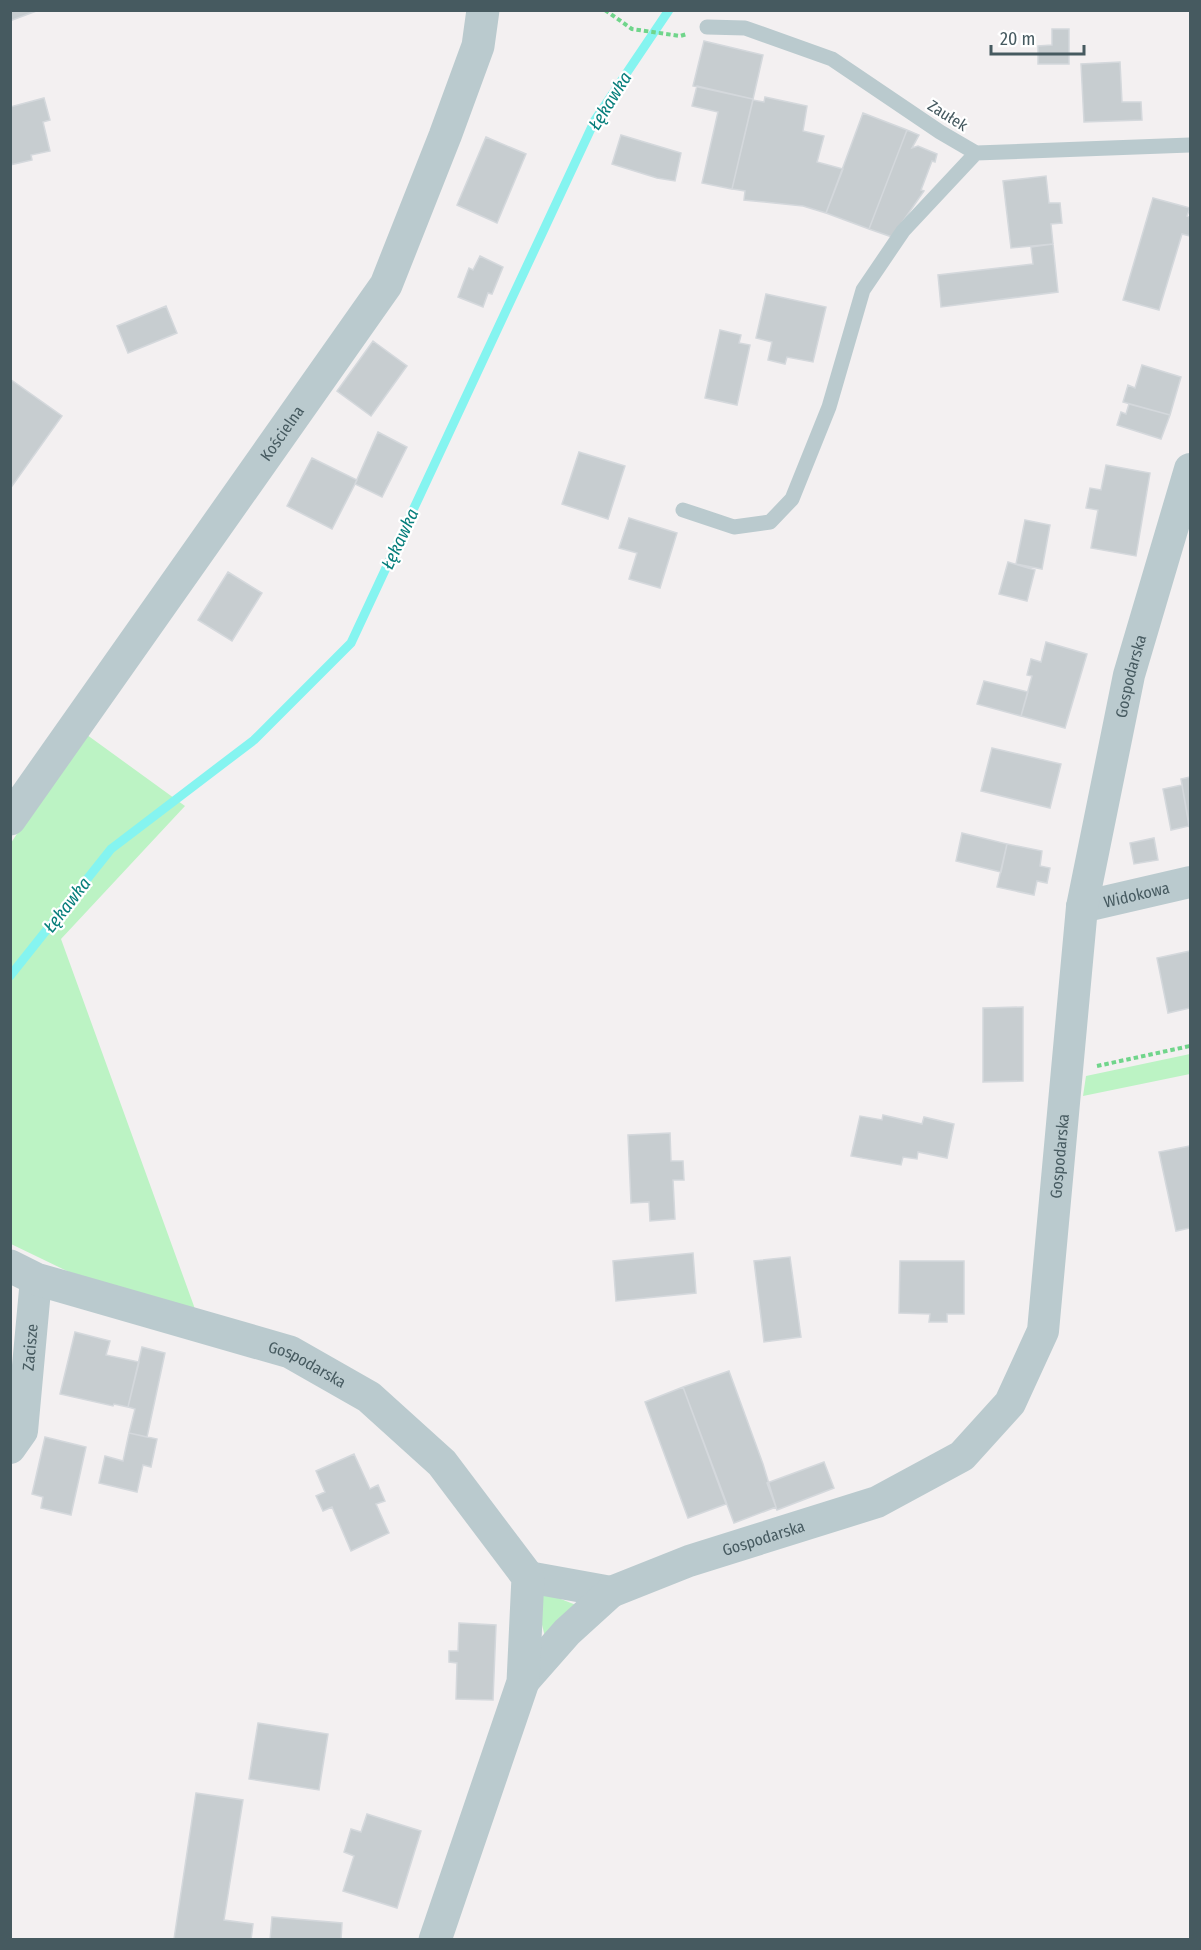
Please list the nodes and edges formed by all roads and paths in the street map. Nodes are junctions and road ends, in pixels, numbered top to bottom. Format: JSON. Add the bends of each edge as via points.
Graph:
{"nodes":[{"id":1,"x":483,"y":10,"type":"edge"},
{"id":2,"x":605,"y":10,"type":"edge"},
{"id":3,"x":707,"y":27,"type":"dead end"},
{"id":4,"x":680,"y":36,"type":"dead end"},
{"id":5,"x":1191,"y":145,"type":"edge"},
{"id":6,"x":976,"y":153,"type":"junction"},
{"id":7,"x":1191,"y":469,"type":"edge"},
{"id":8,"x":683,"y":510,"type":"dead end"},
{"id":9,"x":10,"y":819,"type":"edge"},
{"id":10,"x":1191,"y":882,"type":"edge"},
{"id":11,"x":1082,"y":907,"type":"junction"},
{"id":12,"x":1191,"y":1046,"type":"edge"},
{"id":13,"x":1066,"y":1073,"type":"junction"},
{"id":14,"x":23,"y":1273,"type":"edge"},
{"id":15,"x":10,"y":1448,"type":"edge"},
{"id":16,"x":528,"y":1577,"type":"junction"},
{"id":17,"x":611,"y":1592,"type":"junction"},
{"id":18,"x":523,"y":1682,"type":"junction"},
{"id":19,"x":435,"y":1940,"type":"edge"}],
"edges":[{"from":1,"to":9,"type":"street","name":"Kościelna","via":[[478,46],[386,285]]},
{"from":2,"to":4,"type":"path","via":[[632,29]]},
{"from":3,"to":6,"type":"lane","name":"Zaułek","via":[[745,28],[832,59]]},
{"from":5,"to":6,"type":"lane","name":"Zaułek"},
{"from":6,"to":8,"type":"lane","via":[[903,231],[863,290],[829,407],[792,499],[770,522],[734,526]]},
{"from":7,"to":11,"type":"street","name":"Gospodarska","via":[[1129,675]]},
{"from":10,"to":11,"type":"street","name":"Widokowa"},
{"from":11,"to":13,"type":"street","name":"Gospodarska"},
{"from":12,"to":13,"type":"path"},
{"from":13,"to":17,"type":"street","name":"Gospodarska","via":[[1043,1331],[1010,1403],[962,1456],[877,1502],[689,1562]]},
{"from":14,"to":15,"type":"street","name":"Zacisze","via":[[22,1431]]},
{"from":14,"to":16,"type":"street","name":"Gospodarska","via":[[290,1352],[369,1397],[442,1463]]},
{"from":16,"to":17,"type":"street"},
{"from":16,"to":18,"type":"street","name":"Gospodarska"},
{"from":17,"to":18,"type":"street","name":"Gospodarska","via":[[567,1632]]},
{"from":18,"to":19,"type":"street","name":"Gospodarska"}]}
